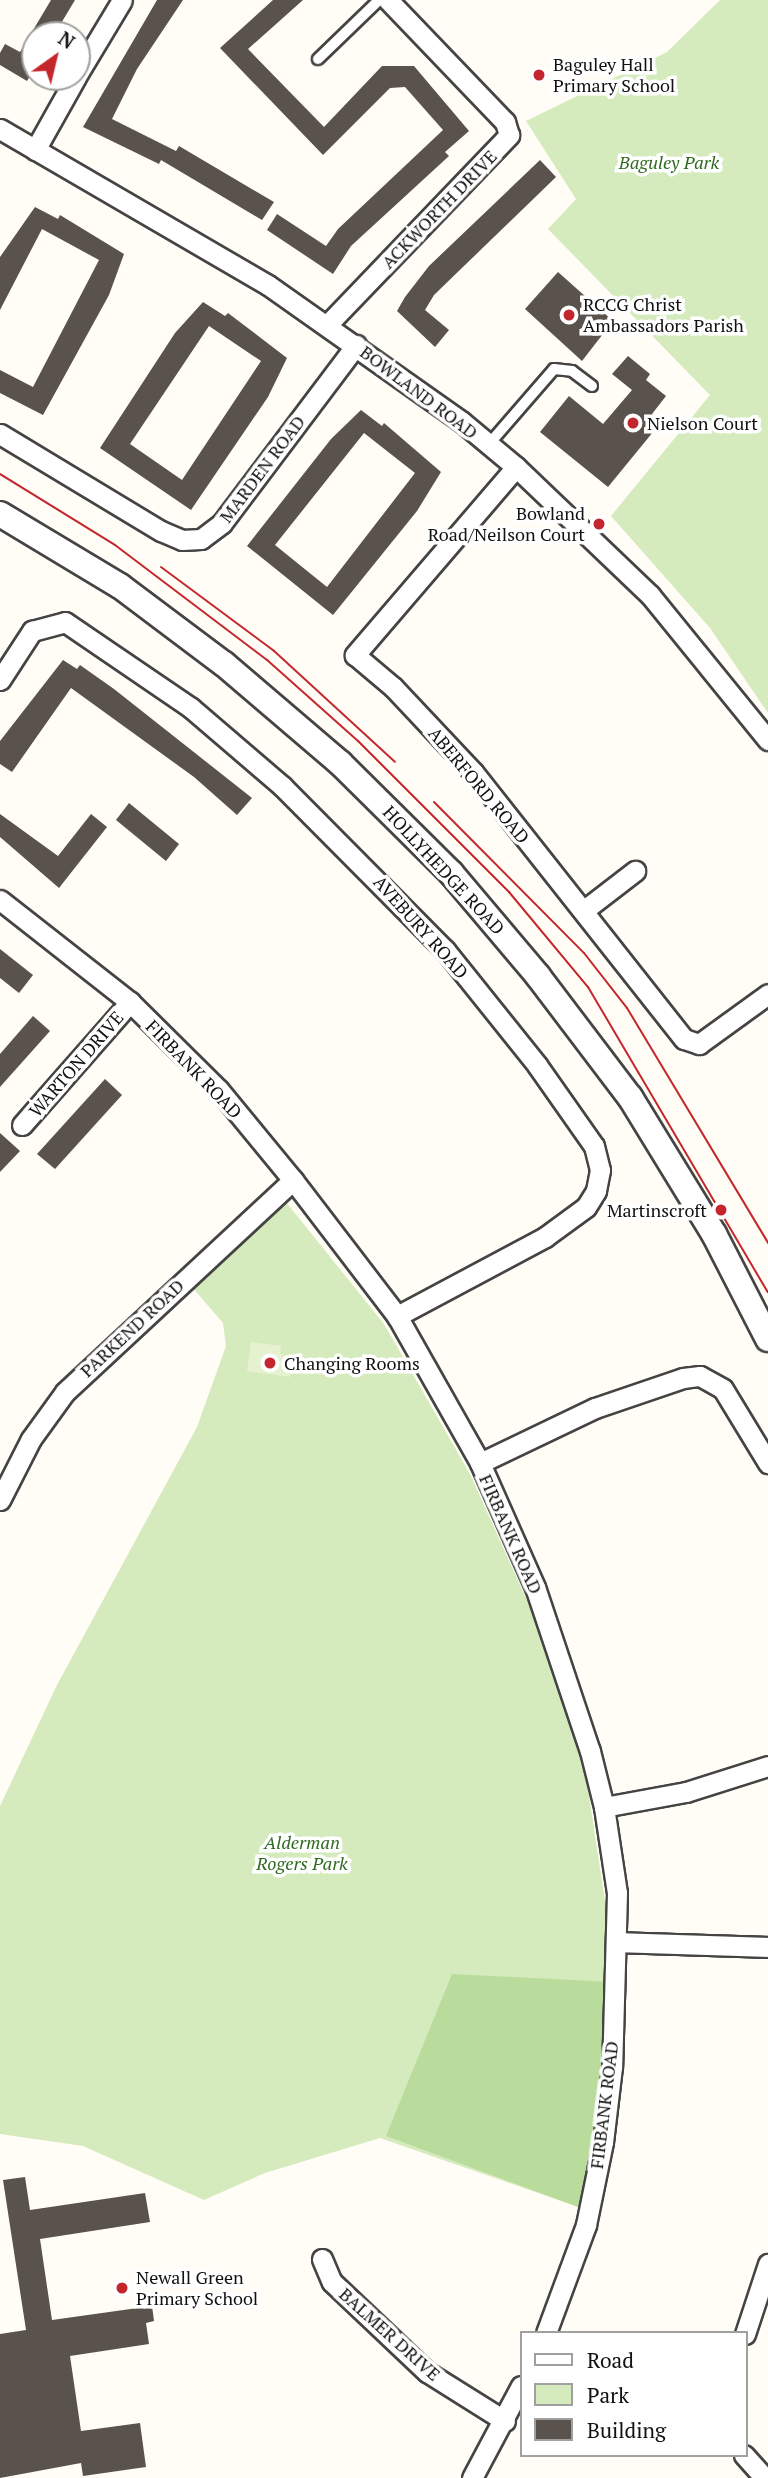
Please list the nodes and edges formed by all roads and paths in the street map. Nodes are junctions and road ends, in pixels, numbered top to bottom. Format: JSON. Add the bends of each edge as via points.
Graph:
{"nodes":[{"id":1,"x":122,"y":0,"type":"edge"},
{"id":2,"x":379,"y":0,"type":"edge"},
{"id":3,"x":388,"y":0,"type":"edge"},
{"id":4,"x":91,"y":51,"type":"edge"},
{"id":5,"x":318,"y":59,"type":"dead end"},
{"id":6,"x":68,"y":91,"type":"edge"},
{"id":7,"x":0,"y":129,"type":"edge"},
{"id":8,"x":35,"y":150,"type":"junction"},
{"id":9,"x":328,"y":324,"type":"junction"},
{"id":10,"x":356,"y":345,"type":"junction"},
{"id":11,"x":592,"y":386,"type":"dead end"},
{"id":12,"x":0,"y":434,"type":"edge"},
{"id":13,"x":489,"y":444,"type":"junction"},
{"id":14,"x":516,"y":467,"type":"junction"},
{"id":15,"x":0,"y":514,"type":"edge"},
{"id":16,"x":0,"y":680,"type":"edge"},
{"id":17,"x":768,"y":740,"type":"edge"},
{"id":18,"x":635,"y":871,"type":"dead end"},
{"id":19,"x":0,"y":900,"type":"edge"},
{"id":20,"x":583,"y":911,"type":"junction"},
{"id":21,"x":768,"y":995,"type":"edge"},
{"id":22,"x":130,"y":1002,"type":"junction"},
{"id":23,"x":22,"y":1125,"type":"dead end"},
{"id":24,"x":293,"y":1180,"type":"junction"},
{"id":25,"x":397,"y":1315,"type":"junction"},
{"id":26,"x":768,"y":1339,"type":"edge"},
{"id":27,"x":480,"y":1463,"type":"junction"},
{"id":28,"x":768,"y":1463,"type":"edge"},
{"id":29,"x":1,"y":1495,"type":"edge"},
{"id":30,"x":768,"y":1766,"type":"edge"},
{"id":31,"x":604,"y":1807,"type":"junction"},
{"id":32,"x":616,"y":1942,"type":"junction"},
{"id":33,"x":768,"y":1947,"type":"edge"},
{"id":34,"x":322,"y":2259,"type":"dead end"},
{"id":35,"x":768,"y":2264,"type":"edge"},
{"id":36,"x":548,"y":2331,"type":"edge"},
{"id":37,"x":746,"y":2331,"type":"edge"},
{"id":38,"x":520,"y":2388,"type":"edge"},
{"id":39,"x":505,"y":2421,"type":"junction"},
{"id":40,"x":746,"y":2457,"type":"edge"},
{"id":41,"x":472,"y":2478,"type":"edge"},
{"id":42,"x":765,"y":2478,"type":"edge"}],
"edges":[{"from":1,"to":4,"type":"street"},
{"from":2,"to":5,"type":"lane"},
{"from":3,"to":9,"type":"street","name":"ACKWORTH DRIVE","via":[[505,122],[509,135]]},
{"from":6,"to":8,"type":"street"},
{"from":7,"to":8,"type":"street","name":"BOWLAND ROAD"},
{"from":8,"to":9,"type":"street","name":"BOWLAND ROAD"},
{"from":9,"to":10,"type":"street","name":"BOWLAND ROAD"},
{"from":10,"to":12,"type":"street","name":"MARDEN ROAD","via":[[222,523],[201,539],[182,540],[161,531]]},
{"from":10,"to":13,"type":"street","name":"BOWLAND ROAD"},
{"from":11,"to":13,"type":"lane","via":[[572,371],[554,369]]},
{"from":13,"to":14,"type":"street","name":"BOWLAND ROAD"},
{"from":14,"to":17,"type":"street","name":"BOWLAND ROAD","via":[[650,595]]},
{"from":14,"to":20,"type":"street","name":"ABERFORD ROAD","via":[[355,654],[393,687],[473,772]]},
{"from":15,"to":26,"type":"street","name":"HOLLYHEDGE ROAD","via":[[120,586],[233,671],[340,762],[451,873],[538,976],[630,1097],[714,1234]]},
{"from":16,"to":25,"type":"street","name":"AVEBURY ROAD","via":[[33,631],[65,621],[191,708],[282,786],[445,950],[537,1065],[594,1146],[600,1170],[596,1191],[586,1207],[545,1237]]},
{"from":18,"to":20,"type":"street"},
{"from":19,"to":22,"type":"street","name":"FIRBANK ROAD"},
{"from":20,"to":21,"type":"street","name":"ABERFORD ROAD","via":[[694,1050]]},
{"from":22,"to":23,"type":"street","name":"WARTON DRIVE"},
{"from":22,"to":24,"type":"street","name":"FIRBANK ROAD","via":[[219,1090]]},
{"from":24,"to":25,"type":"street","name":"FIRBANK ROAD"},
{"from":24,"to":29,"type":"street","name":"PARKEND ROAD","via":[[65,1392],[31,1438]]},
{"from":25,"to":27,"type":"street","name":"FIRBANK ROAD"},
{"from":27,"to":28,"type":"street","via":[[595,1408],[700,1376],[723,1389]]},
{"from":27,"to":31,"type":"street","name":"FIRBANK ROAD","via":[[561,1657]]},
{"from":30,"to":31,"type":"street","via":[[686,1792]]},
{"from":31,"to":32,"type":"street","name":"FIRBANK ROAD","via":[[617,1893]]},
{"from":32,"to":33,"type":"street"},
{"from":32,"to":36,"type":"street","name":"FIRBANK ROAD","via":[[612,2067],[603,2142],[586,2225]]},
{"from":34,"to":39,"type":"street","name":"BALMER DRIVE","via":[[332,2282],[427,2372]]},
{"from":35,"to":37,"type":"street"},
{"from":38,"to":39,"type":"street"},
{"from":39,"to":41,"type":"street"},
{"from":40,"to":42,"type":"street"}]}
